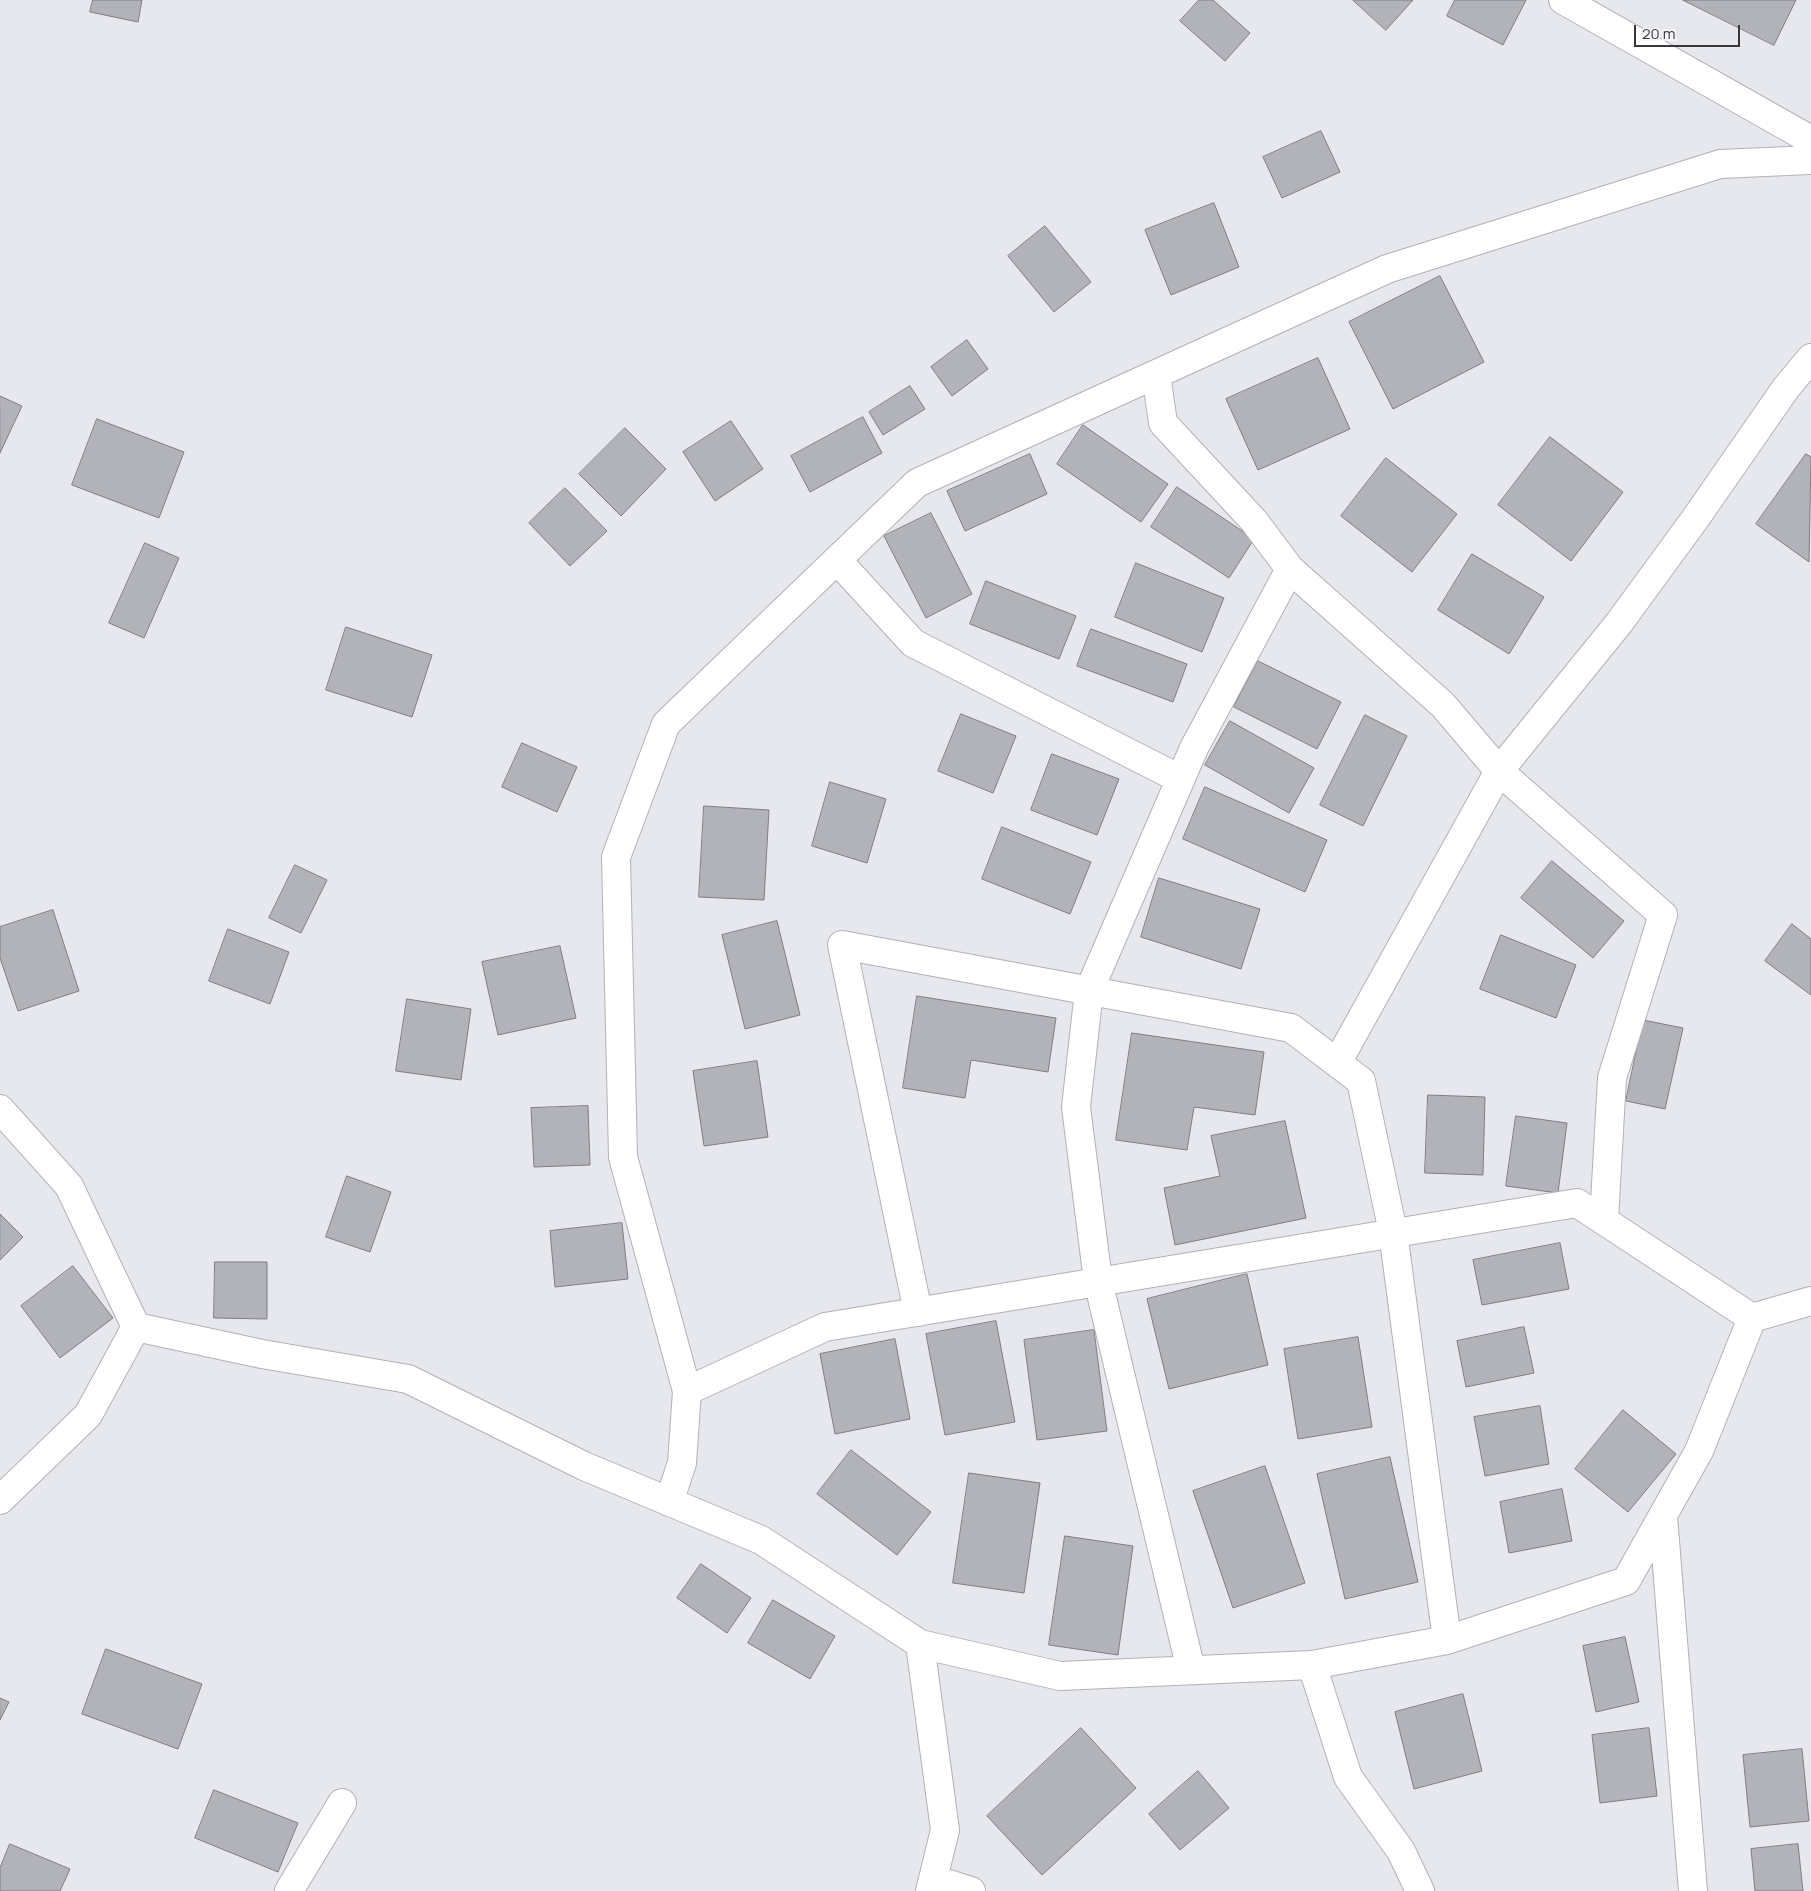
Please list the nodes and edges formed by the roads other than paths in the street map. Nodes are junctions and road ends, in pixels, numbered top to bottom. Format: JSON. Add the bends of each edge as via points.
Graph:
{"nodes":[{"id":1,"x":1563,"y":0,"type":"edge"},
{"id":2,"x":1811,"y":140,"type":"edge"},
{"id":3,"x":1811,"y":160,"type":"edge"},
{"id":4,"x":1811,"y":358,"type":"edge"},
{"id":5,"x":1156,"y":374,"type":"junction"},
{"id":6,"x":837,"y":560,"type":"junction"},
{"id":7,"x":1290,"y":569,"type":"junction"},
{"id":8,"x":1498,"y":771,"type":"junction"},
{"id":9,"x":1180,"y":779,"type":"junction"},
{"id":10,"x":1089,"y":991,"type":"junction"},
{"id":11,"x":1337,"y":1064,"type":"junction"},
{"id":12,"x":0,"y":1109,"type":"edge"},
{"id":13,"x":1604,"y":1220,"type":"junction"},
{"id":14,"x":1393,"y":1232,"type":"junction"},
{"id":15,"x":1098,"y":1281,"type":"junction"},
{"id":16,"x":1811,"y":1301,"type":"edge"},
{"id":17,"x":918,"y":1312,"type":"junction"},
{"id":18,"x":1752,"y":1318,"type":"junction"},
{"id":19,"x":136,"y":1327,"type":"junction"},
{"id":20,"x":687,"y":1391,"type":"junction"},
{"id":21,"x":0,"y":1500,"type":"edge"},
{"id":22,"x":670,"y":1502,"type":"junction"},
{"id":23,"x":1663,"y":1516,"type":"junction"},
{"id":24,"x":1446,"y":1640,"type":"junction"},
{"id":25,"x":920,"y":1644,"type":"junction"},
{"id":26,"x":1312,"y":1665,"type":"junction"},
{"id":27,"x":1191,"y":1670,"type":"junction"},
{"id":28,"x":342,"y":1803,"type":"dead end"},
{"id":29,"x":932,"y":1885,"type":"edge"},
{"id":30,"x":289,"y":1891,"type":"edge"},
{"id":31,"x":971,"y":1891,"type":"edge"},
{"id":32,"x":1420,"y":1891,"type":"edge"},
{"id":33,"x":1693,"y":1891,"type":"edge"}],
"edges":[{"from":1,"to":2,"type":"street"},
{"from":3,"to":5,"type":"street","via":[[1720,164],[1387,269]]},
{"from":4,"to":8,"type":"street","via":[[1786,388],[1619,623]]},
{"from":5,"to":6,"type":"street","via":[[917,483]]},
{"from":5,"to":7,"type":"street","via":[[1163,423],[1254,521]]},
{"from":6,"to":9,"type":"street","via":[[913,643]]},
{"from":6,"to":20,"type":"street","via":[[666,724],[616,857],[623,1157]]},
{"from":7,"to":8,"type":"street","via":[[1443,704]]},
{"from":7,"to":9,"type":"street"},
{"from":8,"to":11,"type":"street"},
{"from":8,"to":13,"type":"street","via":[[1663,915],[1612,1078]]},
{"from":9,"to":10,"type":"street"},
{"from":10,"to":11,"type":"street","via":[[1291,1028]]},
{"from":10,"to":15,"type":"street","via":[[1076,1107]]},
{"from":10,"to":17,"type":"street","via":[[842,945]]},
{"from":11,"to":14,"type":"street","via":[[1361,1082]]},
{"from":12,"to":19,"type":"street","via":[[69,1186]]},
{"from":13,"to":14,"type":"street","via":[[1577,1202]]},
{"from":13,"to":18,"type":"street"},
{"from":14,"to":15,"type":"street"},
{"from":14,"to":24,"type":"street"},
{"from":15,"to":17,"type":"street"},
{"from":15,"to":27,"type":"street"},
{"from":16,"to":18,"type":"street"},
{"from":17,"to":20,"type":"street","via":[[825,1327]]},
{"from":18,"to":23,"type":"street","via":[[1699,1451]]},
{"from":19,"to":21,"type":"street","via":[[88,1415]]},
{"from":19,"to":22,"type":"street","via":[[262,1354],[408,1379],[584,1466]]},
{"from":20,"to":22,"type":"street","via":[[682,1462]]},
{"from":22,"to":25,"type":"street","via":[[761,1540]]},
{"from":23,"to":24,"type":"street","via":[[1626,1581]]},
{"from":23,"to":33,"type":"street"},
{"from":24,"to":26,"type":"street"},
{"from":25,"to":27,"type":"street","via":[[1060,1676]]},
{"from":25,"to":29,"type":"street","via":[[945,1830]]},
{"from":26,"to":27,"type":"street"},
{"from":26,"to":32,"type":"street","via":[[1348,1777],[1401,1851]]},
{"from":28,"to":30,"type":"street"},
{"from":29,"to":31,"type":"street"}]}
